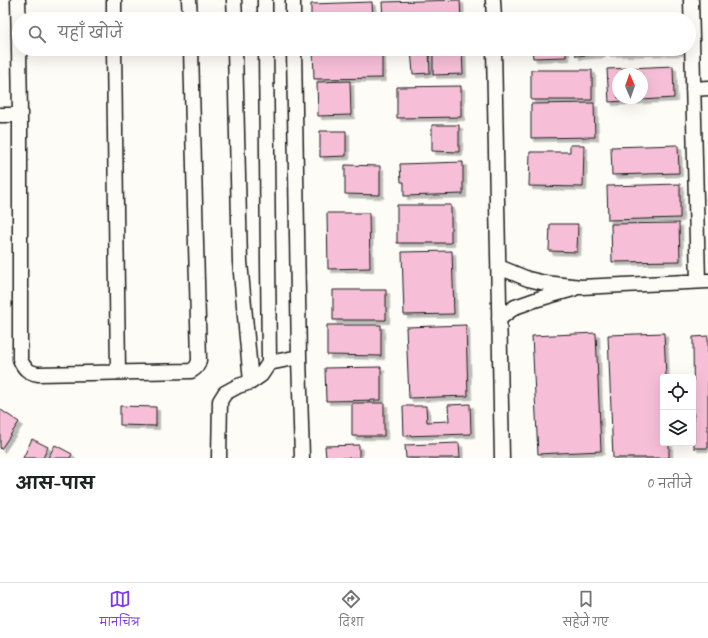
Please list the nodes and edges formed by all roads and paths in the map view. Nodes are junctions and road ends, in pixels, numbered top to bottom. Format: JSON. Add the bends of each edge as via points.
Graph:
{"nodes":[{"id":1,"x":18,"y":0,"type":"edge"},
{"id":2,"x":114,"y":0,"type":"edge"},
{"id":3,"x":190,"y":0,"type":"edge"},
{"id":4,"x":234,"y":0,"type":"edge"},
{"id":5,"x":265,"y":0,"type":"edge"},
{"id":6,"x":293,"y":0,"type":"edge"},
{"id":7,"x":493,"y":0,"type":"edge"},
{"id":8,"x":691,"y":0,"type":"edge"},
{"id":9,"x":18,"y":12,"type":"edge"},
{"id":10,"x":114,"y":12,"type":"edge"},
{"id":11,"x":190,"y":12,"type":"edge"},
{"id":12,"x":234,"y":12,"type":"edge"},
{"id":13,"x":265,"y":12,"type":"edge"},
{"id":14,"x":293,"y":12,"type":"edge"},
{"id":15,"x":494,"y":12,"type":"edge"},
{"id":16,"x":691,"y":12,"type":"edge"},
{"id":17,"x":19,"y":56,"type":"edge"},
{"id":18,"x":114,"y":56,"type":"edge"},
{"id":19,"x":191,"y":56,"type":"edge"},
{"id":20,"x":235,"y":56,"type":"edge"},
{"id":21,"x":266,"y":56,"type":"edge"},
{"id":22,"x":294,"y":56,"type":"edge"},
{"id":23,"x":494,"y":56,"type":"edge"},
{"id":24,"x":692,"y":56,"type":"edge"},
{"id":25,"x":708,"y":88,"type":"edge"},
{"id":26,"x":693,"y":89,"type":"junction"},
{"id":27,"x":0,"y":115,"type":"edge"},
{"id":28,"x":20,"y":115,"type":"junction"},
{"id":29,"x":498,"y":267,"type":"junction"},
{"id":30,"x":703,"y":281,"type":"edge"},
{"id":31,"x":581,"y":287,"type":"junction"},
{"id":32,"x":500,"y":319,"type":"junction"},
{"id":33,"x":299,"y":357,"type":"junction"},
{"id":34,"x":269,"y":363,"type":"junction"},
{"id":35,"x":118,"y":372,"type":"junction"},
{"id":36,"x":251,"y":382,"type":"junction"},
{"id":37,"x":219,"y":458,"type":"edge"},
{"id":38,"x":302,"y":458,"type":"edge"},
{"id":39,"x":502,"y":458,"type":"edge"}],
"edges":[{"from":1,"to":9,"type":"street"},
{"from":2,"to":10,"type":"street"},
{"from":3,"to":11,"type":"street"},
{"from":4,"to":12,"type":"street"},
{"from":5,"to":13,"type":"street"},
{"from":6,"to":14,"type":"street"},
{"from":7,"to":15,"type":"street"},
{"from":8,"to":16,"type":"street"},
{"from":17,"to":28,"type":"street"},
{"from":18,"to":35,"type":"street"},
{"from":19,"to":35,"type":"street","via":[[198,365],[191,371]]},
{"from":20,"to":36,"type":"street","via":[[240,262]]},
{"from":21,"to":34,"type":"street"},
{"from":22,"to":33,"type":"street"},
{"from":23,"to":29,"type":"street"},
{"from":24,"to":26,"type":"street"},
{"from":25,"to":26,"type":"street"},
{"from":26,"to":30,"type":"street"},
{"from":27,"to":28,"type":"street"},
{"from":28,"to":35,"type":"street","via":[[22,366],[30,373],[38,374]]},
{"from":29,"to":31,"type":"street","via":[[528,279]]},
{"from":29,"to":32,"type":"street"},
{"from":30,"to":31,"type":"street"},
{"from":31,"to":32,"type":"street","via":[[515,307]]},
{"from":32,"to":39,"type":"street"},
{"from":33,"to":34,"type":"street"},
{"from":33,"to":38,"type":"street"},
{"from":34,"to":36,"type":"street","via":[[261,375]]},
{"from":36,"to":37,"type":"street","via":[[225,393],[220,401]]}]}
